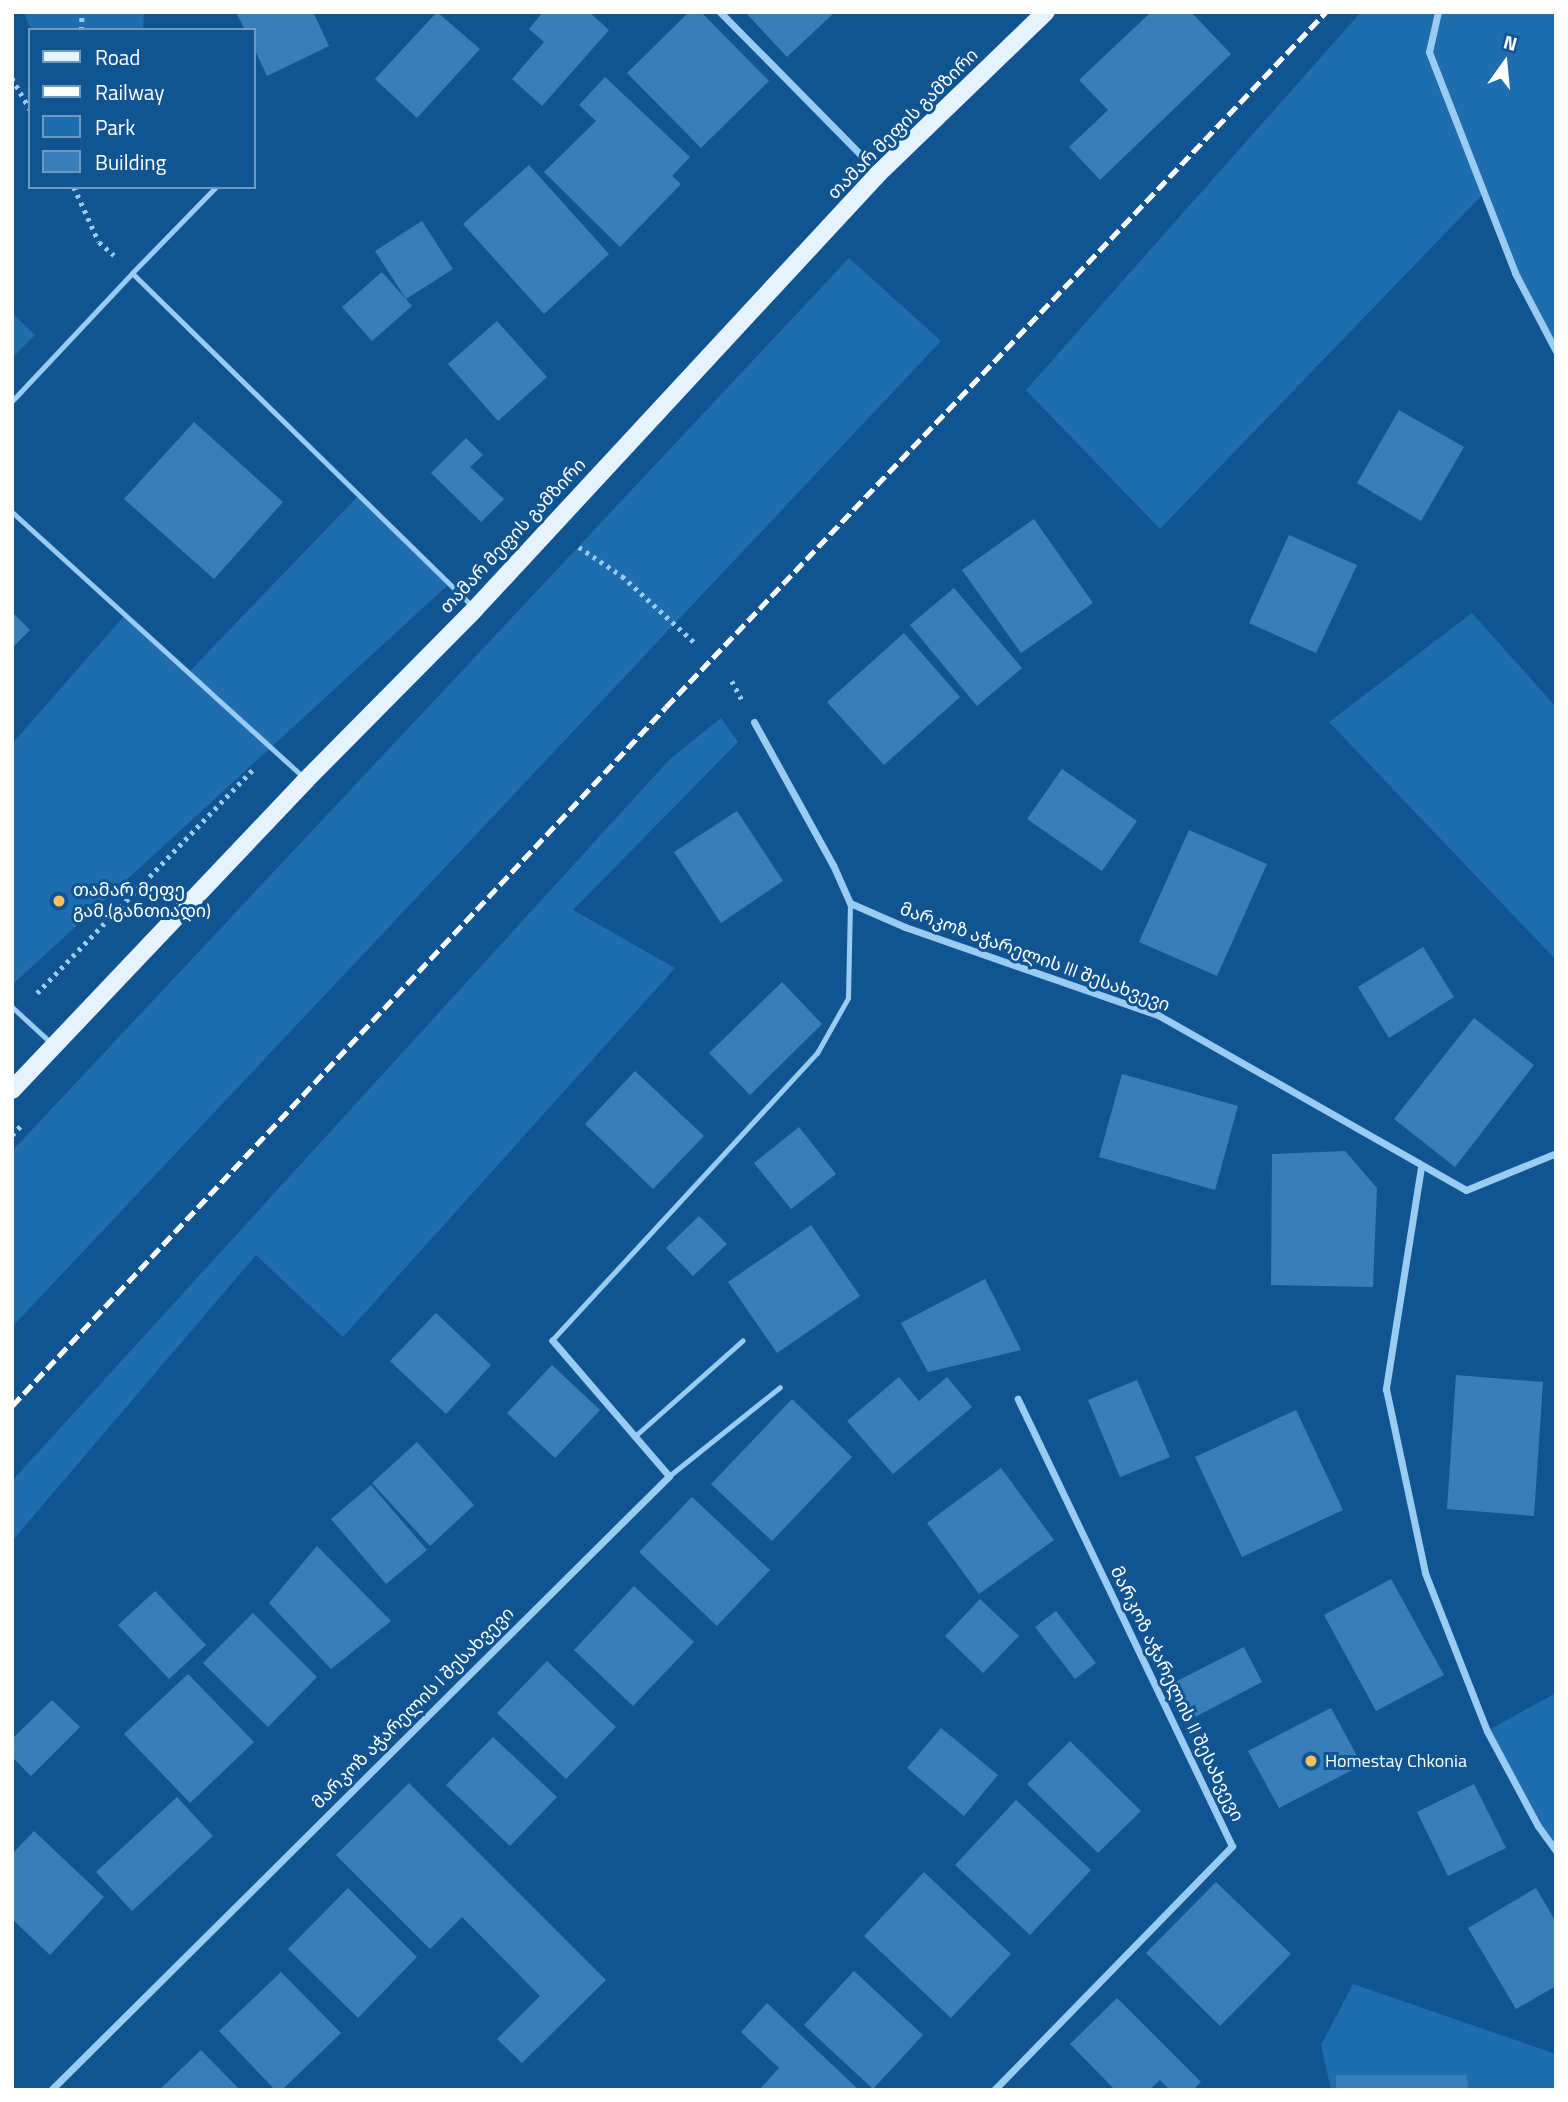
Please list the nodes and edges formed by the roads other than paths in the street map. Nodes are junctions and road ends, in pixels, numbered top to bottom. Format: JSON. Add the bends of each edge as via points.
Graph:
{"nodes":[{"id":1,"x":720,"y":12,"type":"edge"},
{"id":2,"x":1046,"y":12,"type":"edge"},
{"id":3,"x":1438,"y":12,"type":"edge"},
{"id":4,"x":879,"y":173,"type":"junction"},
{"id":5,"x":214,"y":189,"type":"edge"},
{"id":6,"x":132,"y":273,"type":"junction"},
{"id":7,"x":1556,"y":351,"type":"edge"},
{"id":8,"x":12,"y":401,"type":"edge"},
{"id":9,"x":12,"y":512,"type":"edge"},
{"id":10,"x":475,"y":609,"type":"junction"},
{"id":11,"x":754,"y":722,"type":"dead end"},
{"id":12,"x":306,"y":780,"type":"junction"},
{"id":13,"x":850,"y":903,"type":"junction"},
{"id":14,"x":12,"y":1007,"type":"edge"},
{"id":15,"x":53,"y":1045,"type":"junction"},
{"id":16,"x":12,"y":1090,"type":"edge"},
{"id":17,"x":1556,"y":1153,"type":"edge"},
{"id":18,"x":1421,"y":1167,"type":"junction"},
{"id":19,"x":552,"y":1340,"type":"joint"},
{"id":20,"x":743,"y":1340,"type":"dead end"},
{"id":21,"x":780,"y":1387,"type":"dead end"},
{"id":22,"x":1018,"y":1399,"type":"dead end"},
{"id":23,"x":635,"y":1436,"type":"junction"},
{"id":24,"x":670,"y":1476,"type":"junction"},
{"id":25,"x":1556,"y":1851,"type":"edge"},
{"id":26,"x":51,"y":2090,"type":"edge"},
{"id":27,"x":994,"y":2090,"type":"edge"}],
"edges":[{"from":1,"to":4,"type":"street"},
{"from":2,"to":4,"type":"main road","name":"თამარ მეფის გამზირი"},
{"from":3,"to":7,"type":"street","via":[[1429,52],[1514,273]]},
{"from":4,"to":10,"type":"main road","name":"თამარ მეფის გამზირი"},
{"from":5,"to":6,"type":"lane"},
{"from":6,"to":8,"type":"lane"},
{"from":6,"to":10,"type":"lane"},
{"from":9,"to":12,"type":"lane"},
{"from":10,"to":12,"type":"main road","name":"თამარ მეფის გამზირი"},
{"from":11,"to":13,"type":"street"},
{"from":12,"to":15,"type":"main road","name":"თამარ მეფის გამზირი"},
{"from":13,"to":18,"type":"street","name":"მარკოზ აჭარელის III შესახვევი","via":[[905,927],[1158,1015]]},
{"from":13,"to":19,"type":"lane","via":[[848,998],[817,1053]]},
{"from":14,"to":15,"type":"lane"},
{"from":15,"to":16,"type":"main road","name":"თამარ მეფის გამზირი"},
{"from":17,"to":18,"type":"street","name":"მარკოზ აჭარელის III შესახვევი","via":[[1466,1190]]},
{"from":18,"to":25,"type":"street","via":[[1386,1389],[1425,1573],[1487,1731]]},
{"from":19,"to":23,"type":"street"},
{"from":20,"to":23,"type":"lane"},
{"from":21,"to":24,"type":"lane"},
{"from":22,"to":27,"type":"street","name":"მარკოზ აჭარელის II შესახვევი","via":[[1232,1846]]},
{"from":23,"to":24,"type":"street"},
{"from":24,"to":26,"type":"street","name":"მარკოზ აჭარელის I შესახვევი"}]}
